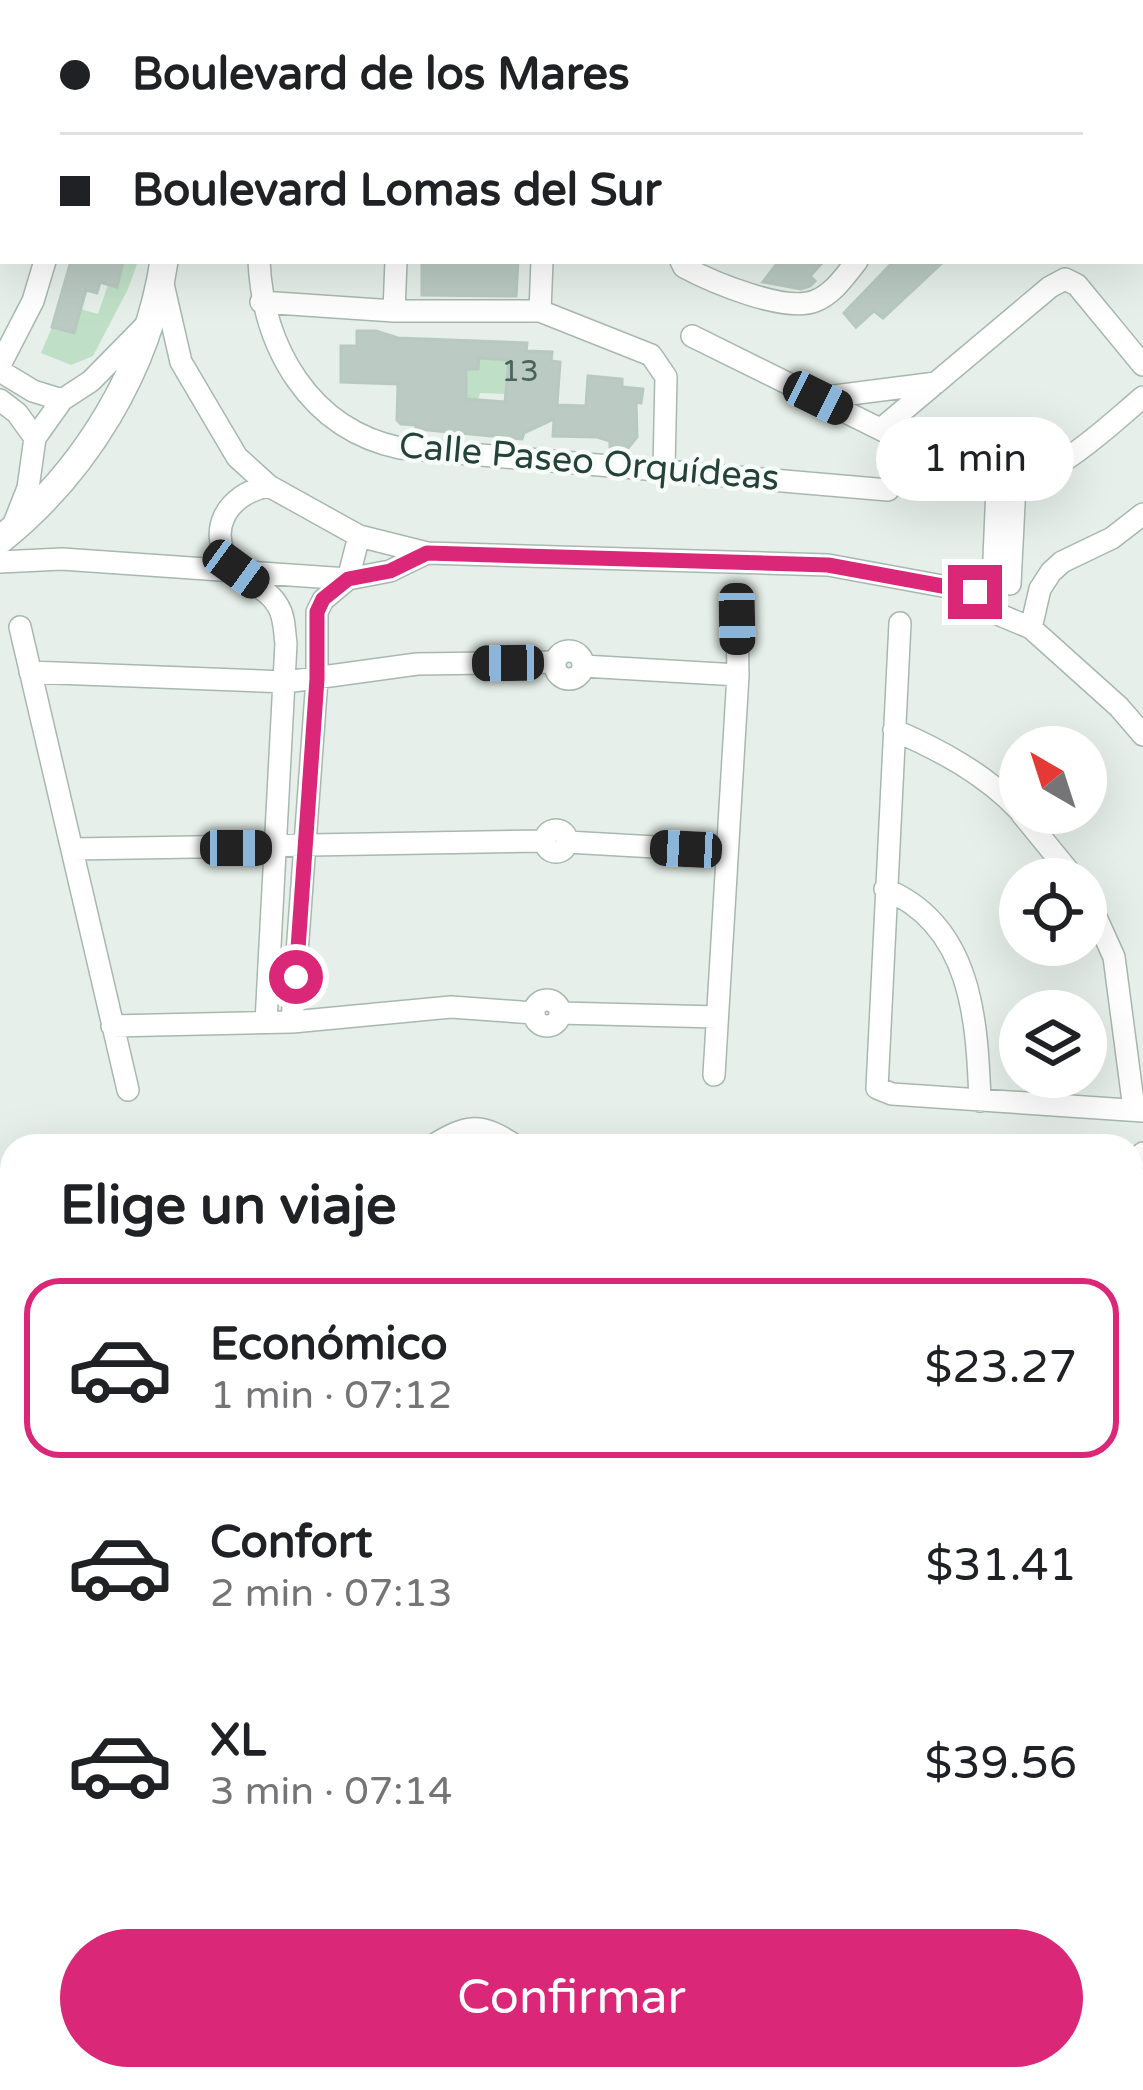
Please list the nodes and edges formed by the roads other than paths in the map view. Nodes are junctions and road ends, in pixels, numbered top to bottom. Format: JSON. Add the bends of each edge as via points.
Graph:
{"nodes":[{"id":1,"x":44,"y":264,"type":"edge"},
{"id":2,"x":259,"y":264,"type":"edge"},
{"id":3,"x":396,"y":264,"type":"edge"},
{"id":4,"x":542,"y":264,"type":"edge"},
{"id":5,"x":682,"y":264,"type":"edge"},
{"id":6,"x":854,"y":264,"type":"edge"},
{"id":7,"x":163,"y":269,"type":"edge"},
{"id":8,"x":261,"y":302,"type":"junction"},
{"id":9,"x":394,"y":310,"type":"junction"},
{"id":10,"x":540,"y":310,"type":"junction"},
{"id":11,"x":154,"y":317,"type":"junction"},
{"id":12,"x":692,"y":336,"type":"dead end"},
{"id":13,"x":1143,"y":365,"type":"edge"},
{"id":14,"x":0,"y":368,"type":"edge"},
{"id":15,"x":936,"y":383,"type":"junction"},
{"id":16,"x":1143,"y":397,"type":"edge"},
{"id":17,"x":818,"y":398,"type":"junction"},
{"id":18,"x":0,"y":400,"type":"edge"},
{"id":19,"x":62,"y":400,"type":"junction"},
{"id":20,"x":881,"y":430,"type":"junction"},
{"id":21,"x":34,"y":438,"type":"junction"},
{"id":22,"x":664,"y":468,"type":"junction"},
{"id":23,"x":1006,"y":485,"type":"junction"},
{"id":24,"x":269,"y":486,"type":"junction"},
{"id":25,"x":888,"y":490,"type":"dead end"},
{"id":26,"x":1143,"y":514,"type":"edge"},
{"id":27,"x":5,"y":536,"type":"edge"},
{"id":28,"x":359,"y":536,"type":"junction"},
{"id":29,"x":427,"y":553,"type":"junction"},
{"id":30,"x":0,"y":562,"type":"edge"},
{"id":31,"x":236,"y":569,"type":"junction"},
{"id":32,"x":348,"y":579,"type":"junction"},
{"id":33,"x":993,"y":586,"type":"junction"},
{"id":34,"x":1040,"y":589,"type":"junction"},
{"id":35,"x":737,"y":619,"type":"dead end"},
{"id":36,"x":900,"y":623,"type":"dead end"},
{"id":37,"x":20,"y":627,"type":"dead end"},
{"id":38,"x":1031,"y":628,"type":"junction"},
{"id":39,"x":30,"y":672,"type":"junction"},
{"id":40,"x":737,"y":675,"type":"junction"},
{"id":41,"x":317,"y":679,"type":"junction"},
{"id":42,"x":286,"y":682,"type":"junction"},
{"id":43,"x":894,"y":730,"type":"junction"},
{"id":44,"x":1143,"y":735,"type":"edge"},
{"id":45,"x":999,"y":794,"type":"edge"},
{"id":46,"x":1039,"y":834,"type":"edge"},
{"id":47,"x":305,"y":845,"type":"junction"},
{"id":48,"x":277,"y":848,"type":"junction"},
{"id":49,"x":73,"y":849,"type":"junction"},
{"id":50,"x":726,"y":851,"type":"junction"},
{"id":51,"x":1058,"y":858,"type":"edge"},
{"id":52,"x":885,"y":889,"type":"junction"},
{"id":53,"x":1107,"y":942,"type":"edge"},
{"id":54,"x":717,"y":1017,"type":"junction"},
{"id":55,"x":266,"y":1022,"type":"junction"},
{"id":56,"x":292,"y":1022,"type":"junction"},
{"id":57,"x":112,"y":1026,"type":"junction"},
{"id":58,"x":714,"y":1075,"type":"dead end"},
{"id":59,"x":128,"y":1090,"type":"dead end"},
{"id":60,"x":980,"y":1101,"type":"junction"},
{"id":61,"x":1138,"y":1110,"type":"edge"},
{"id":62,"x":453,"y":1134,"type":"edge"},
{"id":63,"x":499,"y":1134,"type":"edge"}],
"edges":[{"from":1,"to":14,"type":"street"},
{"from":2,"to":8,"type":"street","name":"Calle Paseo Orquídeas"},
{"from":3,"to":9,"type":"street"},
{"from":4,"to":10,"type":"street"},
{"from":5,"to":6,"type":"street","via":[[727,290],[804,304],[831,291]]},
{"from":7,"to":11,"type":"street"},
{"from":7,"to":24,"type":"street","via":[[181,362],[237,457]]},
{"from":8,"to":9,"type":"street"},
{"from":8,"to":22,"type":"street","name":"Calle Paseo Orquídeas","via":[[290,370],[339,423],[372,442]]},
{"from":9,"to":10,"type":"street"},
{"from":10,"to":22,"type":"street","via":[[661,364]]},
{"from":11,"to":19,"type":"street"},
{"from":11,"to":27,"type":"street","via":[[91,443]]},
{"from":12,"to":17,"type":"street"},
{"from":13,"to":15,"type":"street","via":[[1065,279]]},
{"from":14,"to":19,"type":"street"},
{"from":15,"to":17,"type":"street"},
{"from":15,"to":20,"type":"street"},
{"from":16,"to":23,"type":"street","via":[[1070,460]]},
{"from":17,"to":20,"type":"street"},
{"from":18,"to":21,"type":"street"},
{"from":19,"to":21,"type":"street"},
{"from":20,"to":23,"type":"street"},
{"from":21,"to":27,"type":"street","via":[[28,488]]},
{"from":22,"to":25,"type":"street","name":"Calle Paseo Orquídeas"},
{"from":23,"to":33,"type":"street"},
{"from":24,"to":28,"type":"street"},
{"from":24,"to":31,"type":"street","via":[[237,497],[223,516],[222,548]]},
{"from":26,"to":34,"type":"street","via":[[1062,562]]},
{"from":28,"to":29,"type":"street"},
{"from":28,"to":32,"type":"street"},
{"from":29,"to":32,"type":"street"},
{"from":29,"to":33,"type":"street","via":[[828,565]]},
{"from":30,"to":31,"type":"street"},
{"from":31,"to":32,"type":"street"},
{"from":31,"to":42,"type":"street","via":[[278,604]]},
{"from":32,"to":41,"type":"street","via":[[317,612]]},
{"from":33,"to":34,"type":"street"},
{"from":33,"to":38,"type":"street","via":[[988,610]]},
{"from":34,"to":38,"type":"street"},
{"from":35,"to":40,"type":"street"},
{"from":36,"to":43,"type":"street"},
{"from":37,"to":39,"type":"street"},
{"from":38,"to":44,"type":"street"},
{"from":39,"to":42,"type":"street"},
{"from":39,"to":49,"type":"street"},
{"from":40,"to":41,"type":"street","via":[[583,667],[566,651],[554,662],[417,664]]},
{"from":40,"to":50,"type":"street"},
{"from":41,"to":42,"type":"street"},
{"from":41,"to":47,"type":"street"},
{"from":42,"to":48,"type":"street"},
{"from":43,"to":45,"type":"street","via":[[934,747]]},
{"from":43,"to":52,"type":"street"},
{"from":46,"to":51,"type":"street"},
{"from":47,"to":48,"type":"street"},
{"from":47,"to":50,"type":"street","via":[[555,841]]},
{"from":47,"to":56,"type":"street"},
{"from":48,"to":49,"type":"street"},
{"from":48,"to":55,"type":"street"},
{"from":49,"to":57,"type":"street"},
{"from":50,"to":54,"type":"street"},
{"from":52,"to":60,"type":"street","via":[[937,926],[962,969],[978,1034]]},
{"from":52,"to":60,"type":"street","via":[[878,1088]]},
{"from":53,"to":61,"type":"street"},
{"from":54,"to":56,"type":"street","via":[[560,1013],[547,1000],[534,1013],[451,1006]]},
{"from":54,"to":58,"type":"street"},
{"from":55,"to":56,"type":"street"},
{"from":55,"to":57,"type":"street"},
{"from":57,"to":59,"type":"street"},
{"from":60,"to":61,"type":"street"},
{"from":62,"to":63,"type":"street","via":[[478,1127]]}]}
